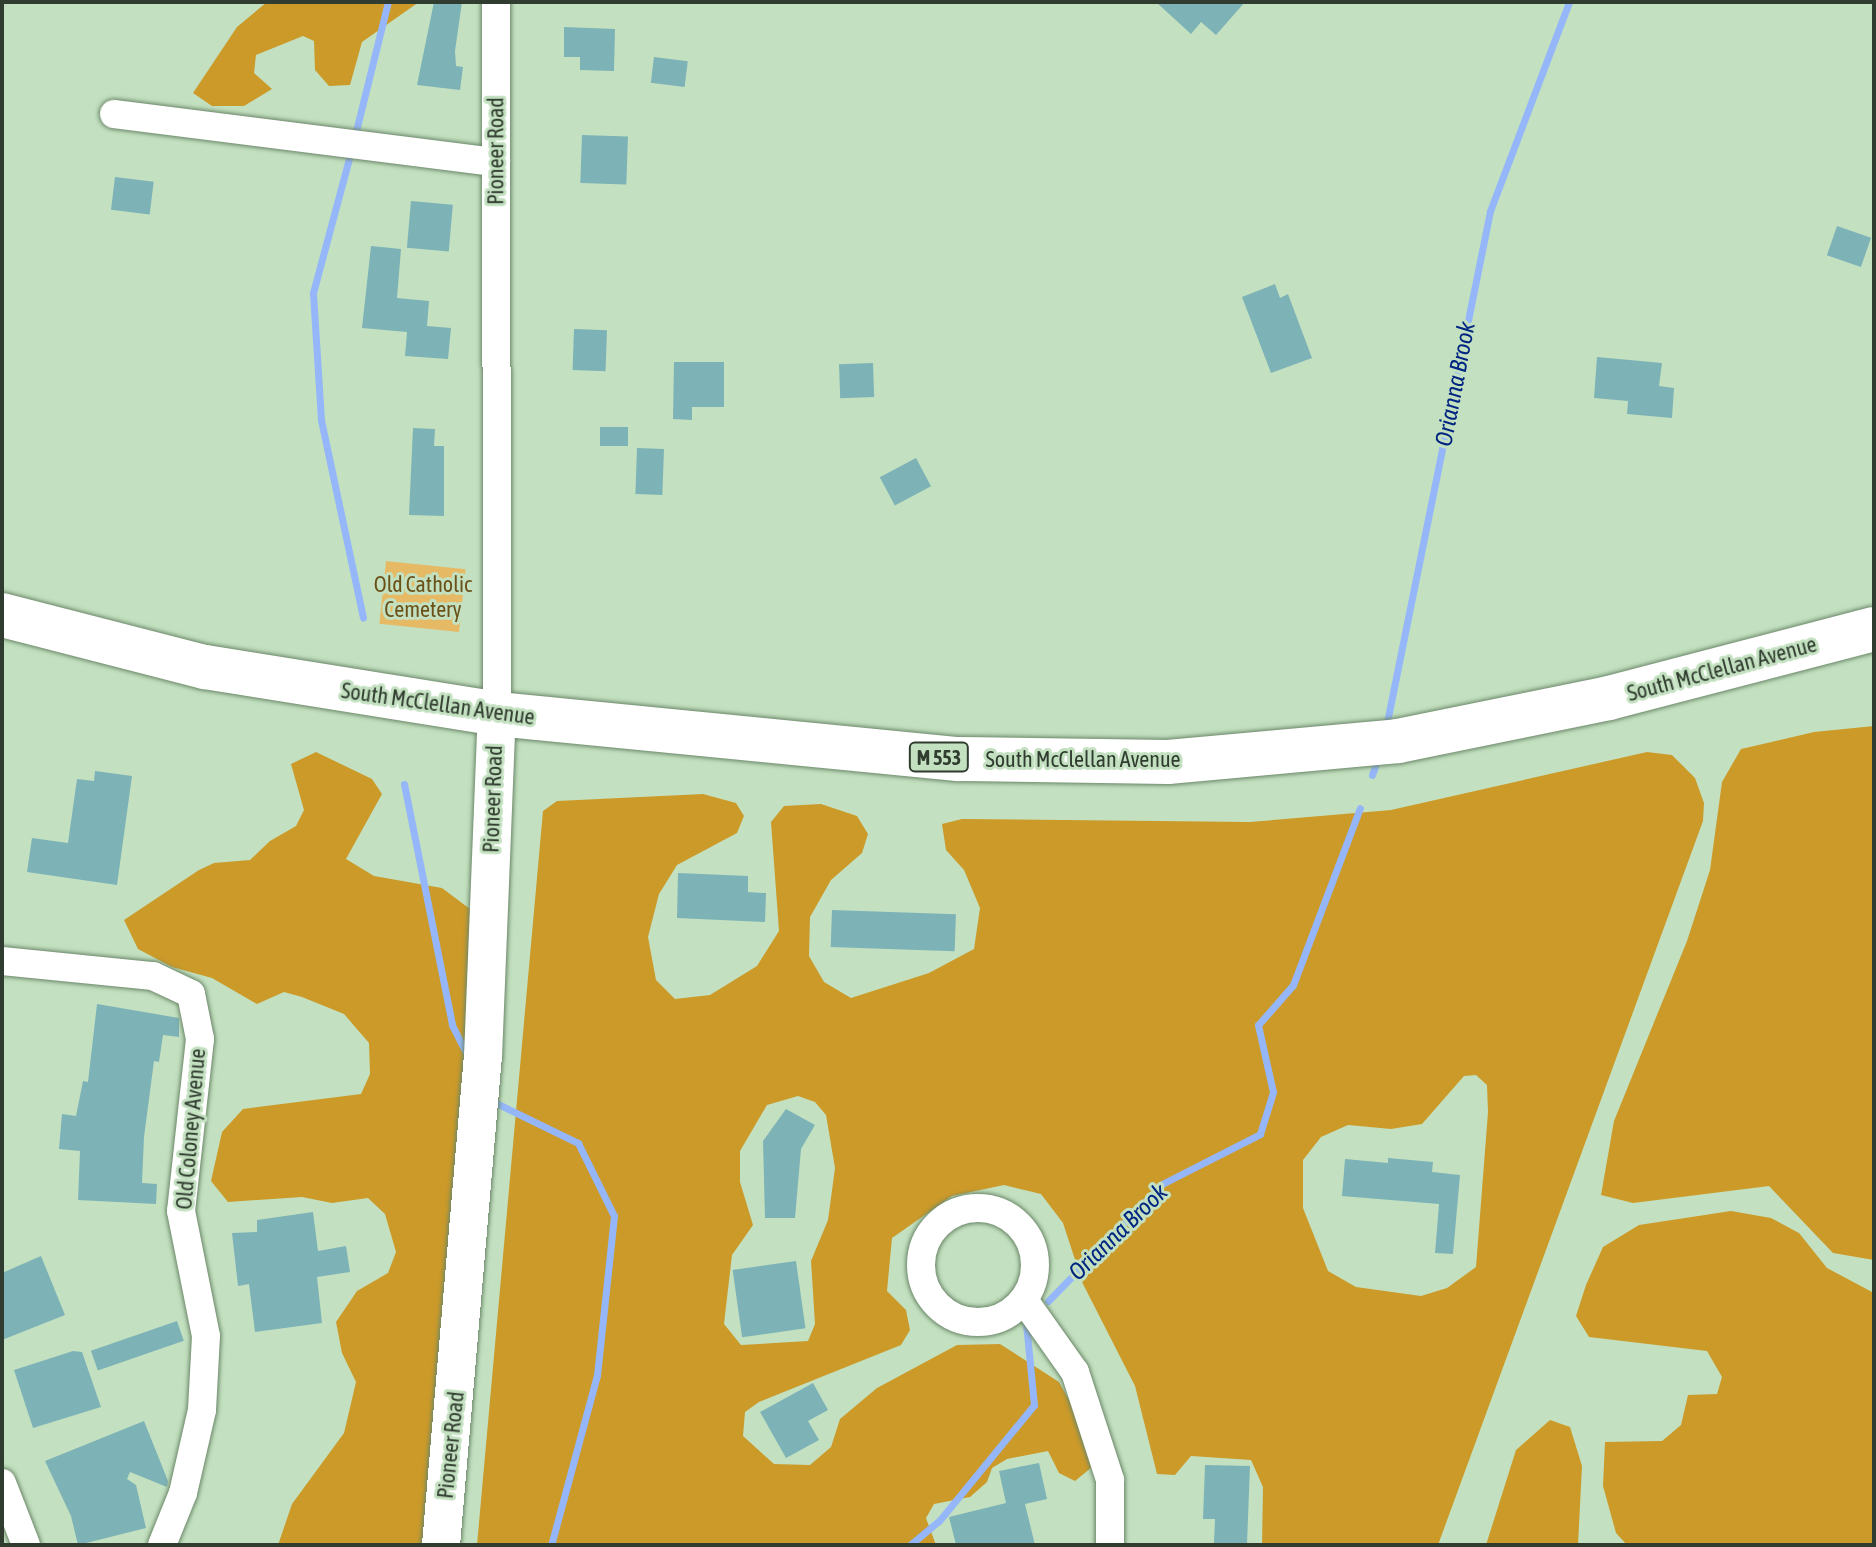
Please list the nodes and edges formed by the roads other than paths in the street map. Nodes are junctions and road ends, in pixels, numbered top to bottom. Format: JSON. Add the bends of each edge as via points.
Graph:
{"nodes":[{"id":1,"x":496,"y":2,"type":"edge"},
{"id":2,"x":114,"y":114,"type":"dead end"},
{"id":3,"x":496,"y":162,"type":"junction"},
{"id":4,"x":2,"y":615,"type":"edge"},
{"id":5,"x":1874,"y":629,"type":"edge"},
{"id":6,"x":497,"y":714,"type":"junction"},
{"id":7,"x":2,"y":961,"type":"edge"},
{"id":8,"x":1024,"y":1300,"type":"junction"},
{"id":9,"x":2,"y":1483,"type":"edge"},
{"id":10,"x":26,"y":1545,"type":"edge"},
{"id":11,"x":162,"y":1545,"type":"edge"},
{"id":12,"x":441,"y":1545,"type":"edge"},
{"id":13,"x":1110,"y":1545,"type":"edge"}],
"edges":[{"from":1,"to":3,"type":"street","name":"Pioneer Road"},
{"from":2,"to":3,"type":"street"},
{"from":3,"to":6,"type":"street","name":"Pioneer Road"},
{"from":4,"to":6,"type":"main road","name":"South McClellan Avenue","number":"M 553","via":[[205,667]]},
{"from":5,"to":6,"type":"main road","name":"South McClellan Avenue","number":"M 553","via":[[1609,698],[1398,741],[1168,762],[958,759]]},
{"from":6,"to":12,"type":"street","name":"Pioneer Road","via":[[482,1073]]},
{"from":7,"to":11,"type":"street","name":"Old Coloney Avenue","via":[[153,976],[191,994],[200,1039],[181,1211],[206,1336],[202,1410],[183,1493]]},
{"from":8,"to":8,"type":"street","via":[[1036,1266],[1026,1232],[1013,1219],[988,1209],[961,1210],[931,1232],[921,1270],[937,1305],[953,1317],[981,1322],[1009,1314]]},
{"from":8,"to":13,"type":"street","via":[[1075,1372],[1110,1480]]},
{"from":9,"to":10,"type":"street"}]}
